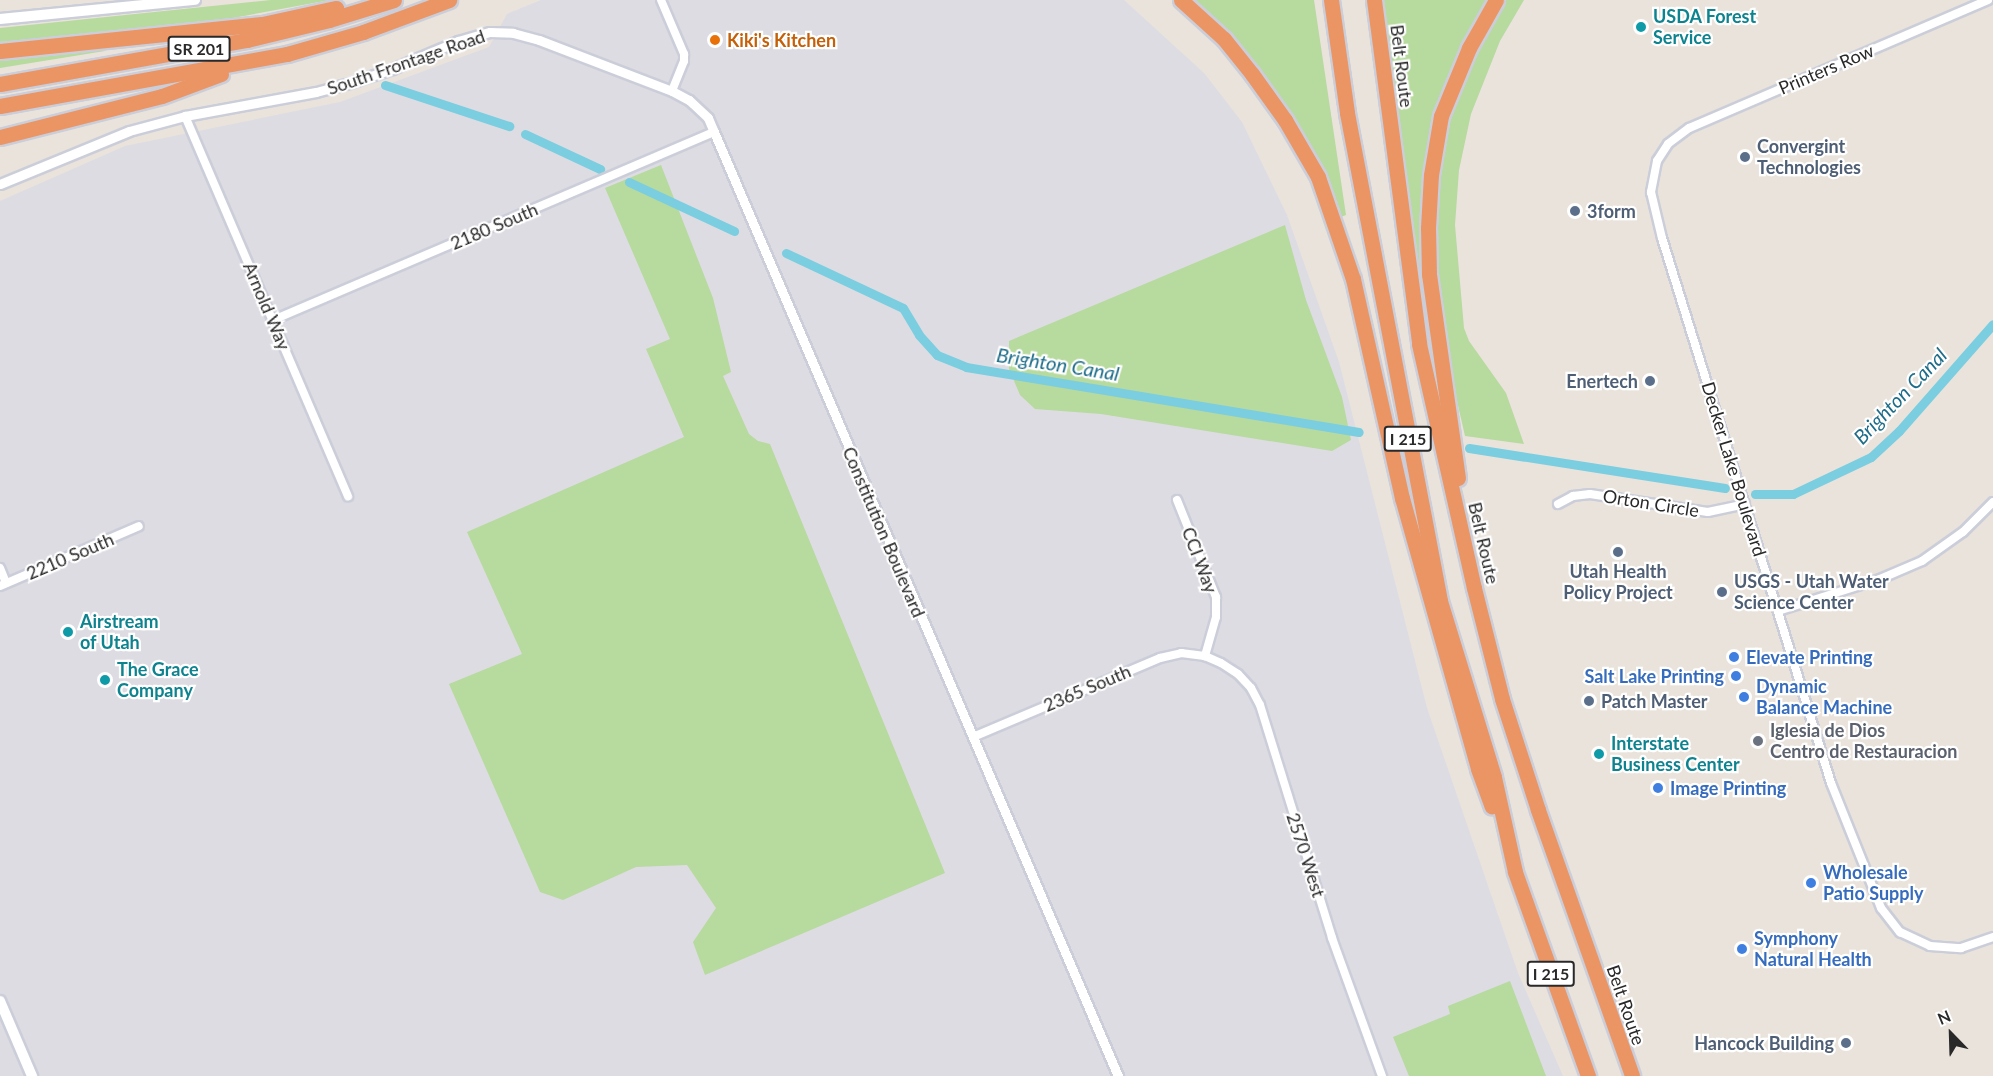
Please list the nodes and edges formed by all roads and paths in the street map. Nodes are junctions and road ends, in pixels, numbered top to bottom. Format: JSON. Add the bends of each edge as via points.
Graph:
{"nodes":[{"id":1,"x":195,"y":0,"type":"edge"},
{"id":2,"x":371,"y":0,"type":"edge"},
{"id":3,"x":394,"y":0,"type":"edge"},
{"id":4,"x":449,"y":0,"type":"edge"},
{"id":5,"x":661,"y":0,"type":"edge"},
{"id":6,"x":1181,"y":0,"type":"edge"},
{"id":7,"x":1331,"y":0,"type":"edge"},
{"id":8,"x":1374,"y":0,"type":"edge"},
{"id":9,"x":1496,"y":0,"type":"edge"},
{"id":10,"x":1988,"y":0,"type":"edge"},
{"id":11,"x":0,"y":19,"type":"edge"},
{"id":12,"x":0,"y":51,"type":"edge"},
{"id":13,"x":287,"y":54,"type":"junction"},
{"id":14,"x":0,"y":84,"type":"edge"},
{"id":15,"x":672,"y":91,"type":"junction"},
{"id":16,"x":0,"y":106,"type":"edge"},
{"id":17,"x":185,"y":116,"type":"junction"},
{"id":18,"x":714,"y":132,"type":"junction"},
{"id":19,"x":0,"y":137,"type":"edge"},
{"id":20,"x":1668,"y":144,"type":"joint"},
{"id":21,"x":0,"y":184,"type":"edge"},
{"id":22,"x":273,"y":321,"type":"junction"},
{"id":23,"x":348,"y":496,"type":"dead end"},
{"id":24,"x":1177,"y":500,"type":"dead end"},
{"id":25,"x":1993,"y":502,"type":"edge"},
{"id":26,"x":1558,"y":504,"type":"dead end"},
{"id":27,"x":1745,"y":504,"type":"junction"},
{"id":28,"x":140,"y":526,"type":"dead end"},
{"id":29,"x":0,"y":568,"type":"edge"},
{"id":30,"x":3,"y":584,"type":"edge"},
{"id":31,"x":1474,"y":588,"type":"junction"},
{"id":32,"x":1778,"y":611,"type":"junction"},
{"id":33,"x":1205,"y":656,"type":"junction"},
{"id":34,"x":973,"y":737,"type":"junction"},
{"id":35,"x":1515,"y":872,"type":"junction"},
{"id":36,"x":1993,"y":937,"type":"edge"},
{"id":37,"x":0,"y":1001,"type":"edge"},
{"id":38,"x":32,"y":1076,"type":"edge"},
{"id":39,"x":1118,"y":1076,"type":"edge"},
{"id":40,"x":1382,"y":1076,"type":"edge"},
{"id":41,"x":1588,"y":1076,"type":"edge"},
{"id":42,"x":1632,"y":1076,"type":"edge"}],
"edges":[{"from":1,"to":11,"type":"main road"},
{"from":2,"to":12,"type":"highway","via":[[262,24]]},
{"from":3,"to":14,"type":"highway","number":"SR 201","via":[[247,40]]},
{"from":4,"to":13,"type":"highway","number":"SR 201"},
{"from":5,"to":15,"type":"street","via":[[684,54]]},
{"from":6,"to":35,"type":"highway","via":[[1224,39],[1252,74],[1318,177],[1353,279],[1423,577],[1478,769]]},
{"from":7,"to":35,"type":"highway","number":"I 215","via":[[1347,113],[1440,601],[1494,777]]},
{"from":8,"to":31,"type":"highway","name":"Belt Route","number":"I 215","via":[[1419,344]]},
{"from":9,"to":31,"type":"highway","via":[[1469,48],[1441,116],[1431,175],[1428,228],[1430,274]]},
{"from":10,"to":20,"type":"street","name":"Printers Row","via":[[1694,125]]},
{"from":13,"to":16,"type":"highway","number":"SR 201"},
{"from":13,"to":19,"type":"highway","via":[[162,96]]},
{"from":15,"to":17,"type":"street","name":"South Frontage Road","via":[[525,36],[490,33],[458,41],[350,83]]},
{"from":15,"to":18,"type":"street","name":"Constitution Boulevard","via":[[700,110]]},
{"from":17,"to":21,"type":"street","name":"South Frontage Road","via":[[108,138]]},
{"from":17,"to":22,"type":"street","name":"Arnold Way"},
{"from":18,"to":22,"type":"street","name":"2180 South"},
{"from":18,"to":34,"type":"street","name":"Constitution Boulevard"},
{"from":20,"to":27,"type":"street","name":"Decker Lake Boulevard","via":[[1653,172],[1655,213]]},
{"from":22,"to":23,"type":"street","name":"Arnold Way"},
{"from":24,"to":33,"type":"street","name":"CCI Way","via":[[1216,597],[1216,617]]},
{"from":25,"to":32,"type":"street","via":[[1963,532],[1922,561],[1880,579]]},
{"from":26,"to":27,"type":"street","name":"Orton Circle","via":[[1573,496],[1590,494],[1708,512]]},
{"from":27,"to":32,"type":"street","name":"Decker Lake Boulevard"},
{"from":28,"to":30,"type":"street","name":"2210 South"},
{"from":29,"to":30,"type":"street"},
{"from":31,"to":42,"type":"highway","name":"Belt Route","number":"I 215","via":[[1502,699]]},
{"from":32,"to":36,"type":"street","name":"Decker Lake Boulevard","via":[[1847,828],[1887,916],[1900,932],[1930,946],[1961,948]]},
{"from":33,"to":34,"type":"street","name":"2365 South","via":[[1182,653],[1152,660]]},
{"from":33,"to":40,"type":"street","name":"2570 West","via":[[1238,674],[1260,705],[1332,938]]},
{"from":34,"to":39,"type":"street","name":"Constitution Boulevard"},
{"from":35,"to":41,"type":"highway","number":"I 215"},
{"from":37,"to":38,"type":"main road"}]}
